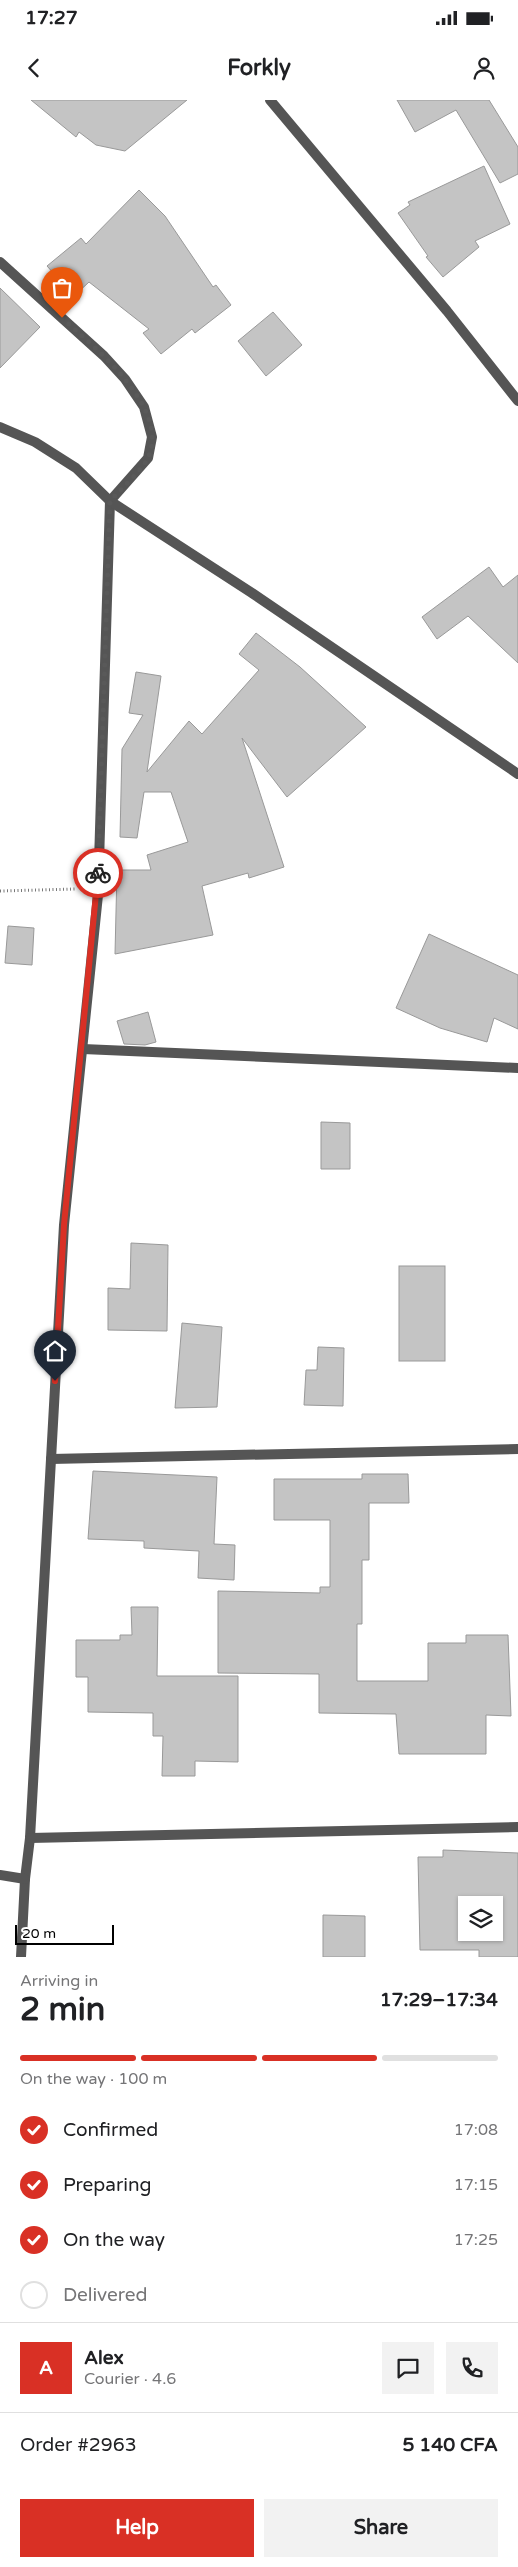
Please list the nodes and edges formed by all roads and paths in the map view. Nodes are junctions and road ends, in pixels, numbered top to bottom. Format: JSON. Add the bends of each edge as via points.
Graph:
{"nodes":[{"id":1,"x":270,"y":100,"type":"edge"},
{"id":2,"x":0,"y":262,"type":"edge"},
{"id":3,"x":518,"y":401,"type":"edge"},
{"id":4,"x":0,"y":427,"type":"edge"},
{"id":5,"x":110,"y":501,"type":"junction"},
{"id":6,"x":518,"y":774,"type":"edge"},
{"id":7,"x":0,"y":891,"type":"edge"},
{"id":8,"x":98,"y":895,"type":"junction"},
{"id":9,"x":83,"y":1049,"type":"junction"},
{"id":10,"x":518,"y":1068,"type":"edge"},
{"id":11,"x":518,"y":1450,"type":"edge"},
{"id":12,"x":51,"y":1459,"type":"junction"},
{"id":13,"x":518,"y":1827,"type":"edge"},
{"id":14,"x":30,"y":1838,"type":"junction"},
{"id":15,"x":0,"y":1875,"type":"edge"},
{"id":16,"x":25,"y":1879,"type":"junction"},
{"id":17,"x":21,"y":1957,"type":"edge"}],
"edges":[{"from":1,"to":3,"type":"street"},
{"from":2,"to":5,"type":"street","via":[[104,356],[144,407],[152,437],[148,458]]},
{"from":4,"to":5,"type":"street","via":[[35,442],[76,468]]},
{"from":5,"to":6,"type":"street","via":[[252,593]]},
{"from":5,"to":8,"type":"street"},
{"from":7,"to":8,"type":"path","via":[[72,888]]},
{"from":8,"to":9,"type":"street"},
{"from":9,"to":10,"type":"street"},
{"from":9,"to":12,"type":"street","via":[[64,1225]]},
{"from":11,"to":12,"type":"street"},
{"from":12,"to":14,"type":"street"},
{"from":13,"to":14,"type":"street"},
{"from":14,"to":16,"type":"street"},
{"from":15,"to":16,"type":"street"},
{"from":16,"to":17,"type":"street"}]}
